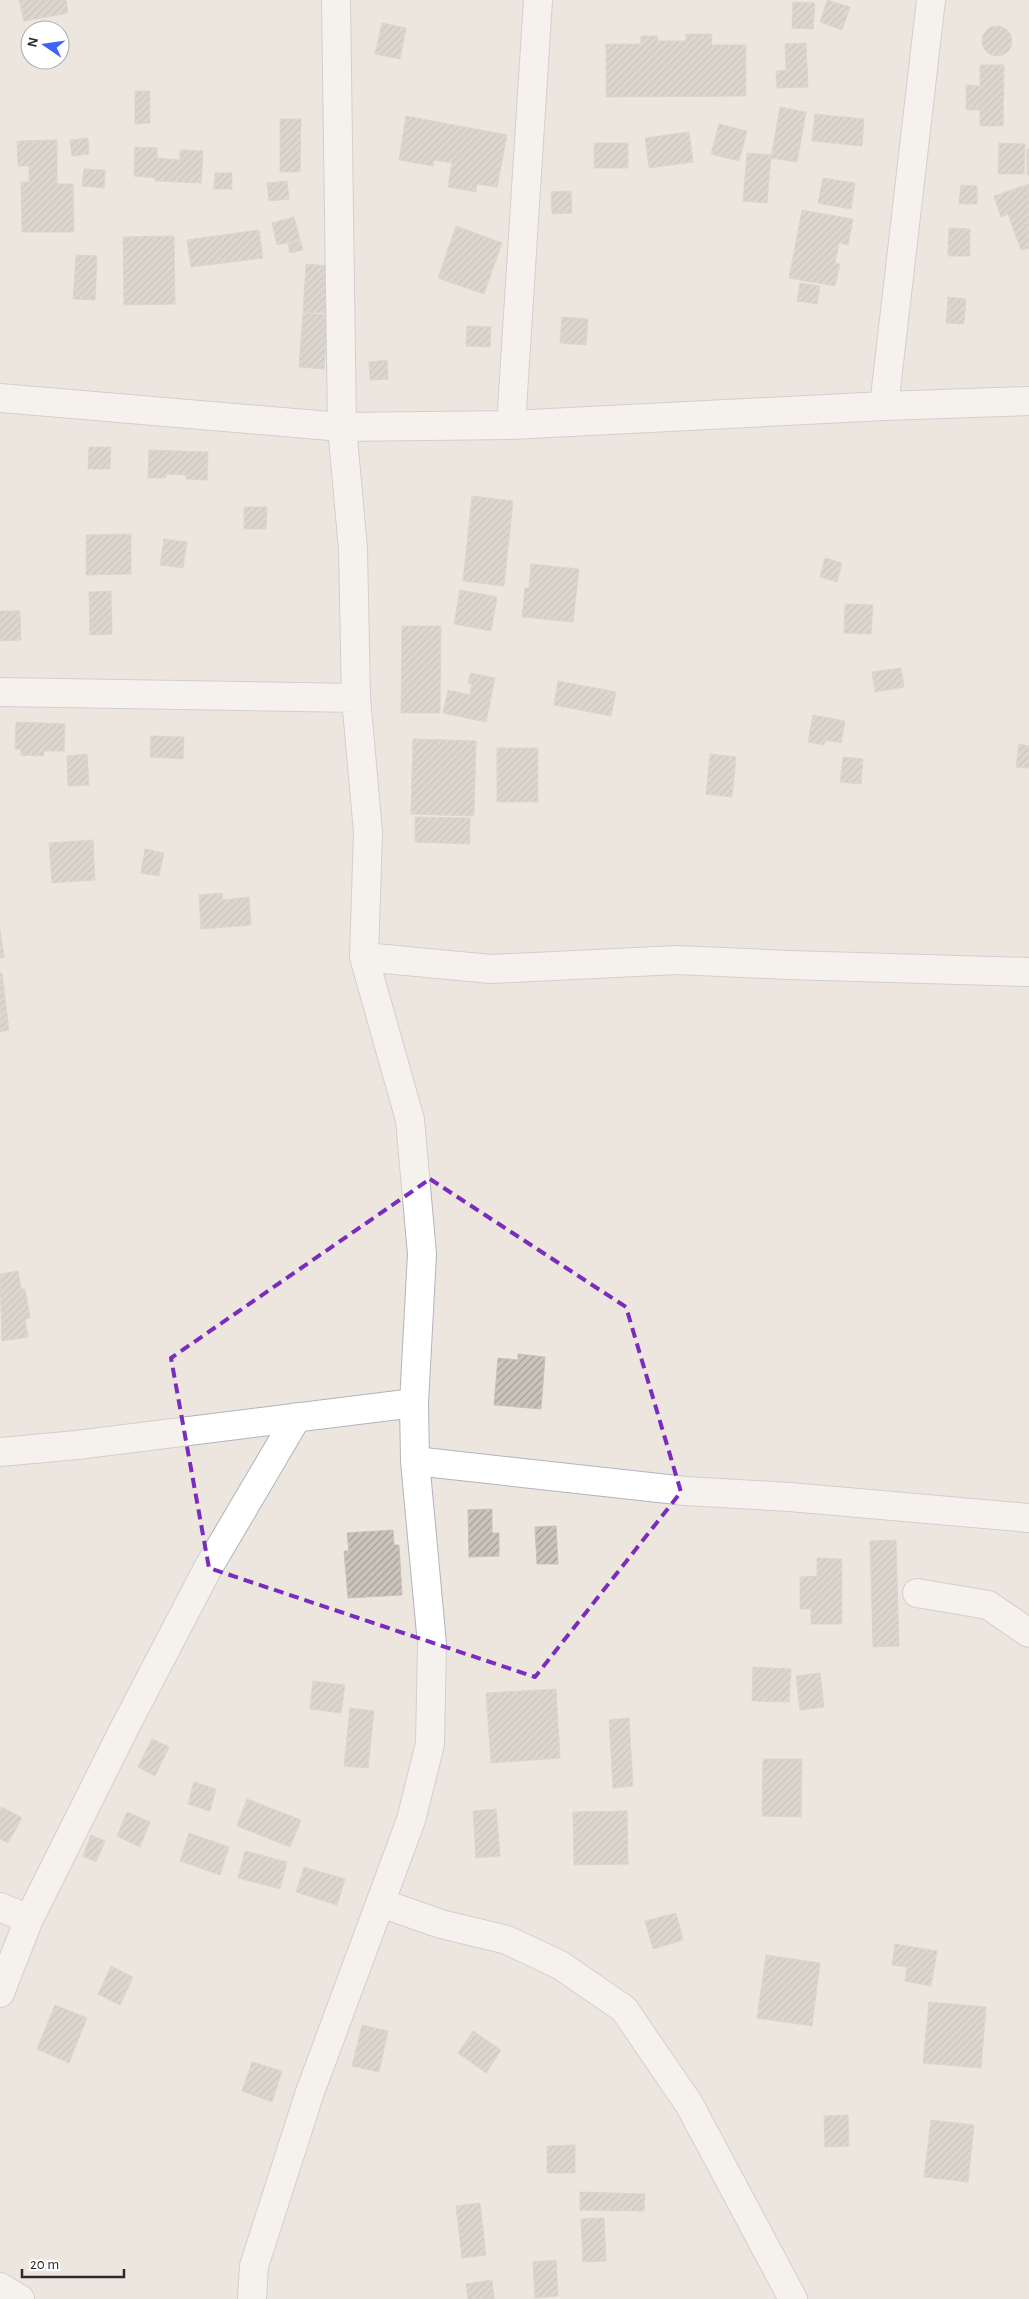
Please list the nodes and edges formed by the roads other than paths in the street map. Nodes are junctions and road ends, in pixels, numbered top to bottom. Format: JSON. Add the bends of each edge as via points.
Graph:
{"nodes":[{"id":1,"x":336,"y":0,"type":"edge"},
{"id":2,"x":538,"y":0,"type":"edge"},
{"id":3,"x":932,"y":0,"type":"edge"},
{"id":4,"x":0,"y":398,"type":"edge"},
{"id":5,"x":1029,"y":401,"type":"edge"},
{"id":6,"x":884,"y":406,"type":"junction"},
{"id":7,"x":511,"y":425,"type":"junction"},
{"id":8,"x":342,"y":428,"type":"junction"},
{"id":9,"x":0,"y":692,"type":"edge"},
{"id":10,"x":356,"y":698,"type":"junction"},
{"id":11,"x":364,"y":957,"type":"junction"},
{"id":12,"x":1029,"y":972,"type":"edge"},
{"id":13,"x":414,"y":1403,"type":"junction"},
{"id":14,"x":297,"y":1416,"type":"junction"},
{"id":15,"x":0,"y":1452,"type":"edge"},
{"id":16,"x":416,"y":1461,"type":"junction"},
{"id":17,"x":1029,"y":1518,"type":"edge"},
{"id":18,"x":917,"y":1593,"type":"dead end"},
{"id":19,"x":1029,"y":1633,"type":"edge"},
{"id":20,"x":381,"y":1903,"type":"junction"},
{"id":21,"x":0,"y":1907,"type":"edge"},
{"id":22,"x":29,"y":1918,"type":"junction"},
{"id":23,"x":0,"y":1993,"type":"edge"},
{"id":24,"x":0,"y":2286,"type":"edge"},
{"id":25,"x":20,"y":2299,"type":"edge"},
{"id":26,"x":252,"y":2299,"type":"edge"},
{"id":27,"x":793,"y":2299,"type":"edge"}],
"edges":[{"from":1,"to":8,"type":"street"},
{"from":2,"to":7,"type":"street"},
{"from":3,"to":6,"type":"street"},
{"from":4,"to":8,"type":"street"},
{"from":5,"to":6,"type":"street"},
{"from":6,"to":7,"type":"street"},
{"from":7,"to":8,"type":"street"},
{"from":8,"to":10,"type":"street","via":[[353,549]]},
{"from":9,"to":10,"type":"street"},
{"from":10,"to":11,"type":"street","via":[[368,832]]},
{"from":11,"to":12,"type":"street","via":[[491,969],[677,960]]},
{"from":11,"to":13,"type":"street","via":[[410,1120],[422,1254]]},
{"from":13,"to":14,"type":"street"},
{"from":13,"to":16,"type":"street"},
{"from":14,"to":15,"type":"street"},
{"from":14,"to":22,"type":"street","via":[[208,1568]]},
{"from":16,"to":17,"type":"street","via":[[686,1491]]},
{"from":16,"to":20,"type":"street","via":[[432,1644],[430,1744],[411,1820]]},
{"from":18,"to":19,"type":"street","via":[[988,1605]]},
{"from":20,"to":26,"type":"street","via":[[304,2110],[254,2266]]},
{"from":20,"to":27,"type":"street","via":[[441,1924],[507,1940],[560,1965],[624,2009],[690,2104]]},
{"from":21,"to":22,"type":"street"},
{"from":22,"to":23,"type":"street"},
{"from":24,"to":25,"type":"street"}]}
